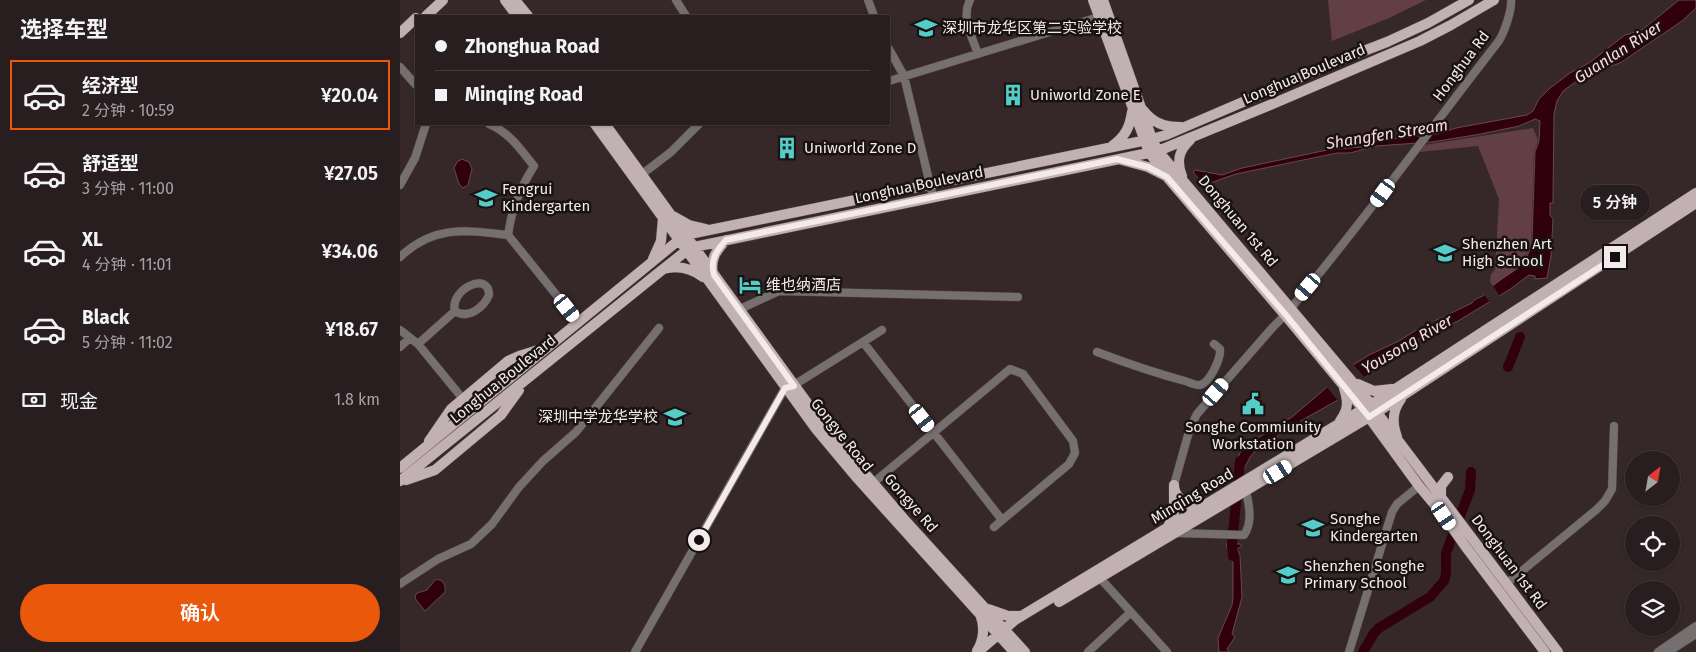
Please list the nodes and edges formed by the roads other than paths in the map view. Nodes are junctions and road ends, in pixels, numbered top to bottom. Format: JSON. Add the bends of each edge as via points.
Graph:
{"nodes":[{"id":1,"x":435,"y":0,"type":"edge"},
{"id":2,"x":444,"y":0,"type":"edge"},
{"id":3,"x":504,"y":0,"type":"edge"},
{"id":4,"x":515,"y":0,"type":"edge"},
{"id":5,"x":676,"y":0,"type":"edge"},
{"id":6,"x":868,"y":0,"type":"edge"},
{"id":7,"x":970,"y":0,"type":"edge"},
{"id":8,"x":1093,"y":0,"type":"edge"},
{"id":9,"x":1103,"y":0,"type":"edge"},
{"id":10,"x":1469,"y":0,"type":"edge"},
{"id":11,"x":1494,"y":0,"type":"edge"},
{"id":12,"x":1511,"y":0,"type":"edge"},
{"id":13,"x":419,"y":15,"type":"edge"},
{"id":14,"x":427,"y":15,"type":"edge"},
{"id":15,"x":516,"y":15,"type":"edge"},
{"id":16,"x":527,"y":15,"type":"edge"},
{"id":17,"x":685,"y":15,"type":"edge"},
{"id":18,"x":874,"y":15,"type":"edge"},
{"id":19,"x":1103,"y":16,"type":"junction"},
{"id":20,"x":415,"y":19,"type":"edge"},
{"id":21,"x":415,"y":26,"type":"edge"},
{"id":22,"x":400,"y":33,"type":"edge"},
{"id":23,"x":400,"y":40,"type":"edge"},
{"id":24,"x":890,"y":51,"type":"edge"},
{"id":25,"x":978,"y":54,"type":"junction"},
{"id":26,"x":400,"y":67,"type":"edge"},
{"id":27,"x":904,"y":76,"type":"junction"},
{"id":28,"x":890,"y":81,"type":"edge"},
{"id":29,"x":415,"y":84,"type":"edge"},
{"id":30,"x":1136,"y":107,"type":"junction"},
{"id":31,"x":426,"y":125,"type":"edge"},
{"id":32,"x":432,"y":125,"type":"edge"},
{"id":33,"x":491,"y":125,"type":"edge"},
{"id":34,"x":595,"y":125,"type":"edge"},
{"id":35,"x":605,"y":125,"type":"edge"},
{"id":36,"x":698,"y":125,"type":"edge"},
{"id":37,"x":1184,"y":127,"type":"junction"},
{"id":38,"x":1196,"y":135,"type":"junction"},
{"id":39,"x":423,"y":137,"type":"junction"},
{"id":40,"x":1148,"y":140,"type":"junction"},
{"id":41,"x":1107,"y":148,"type":"junction"},
{"id":42,"x":1153,"y":152,"type":"junction"},
{"id":43,"x":1117,"y":159,"type":"junction"},
{"id":44,"x":1175,"y":173,"type":"junction"},
{"id":45,"x":641,"y":175,"type":"junction"},
{"id":46,"x":930,"y":184,"type":"junction"},
{"id":47,"x":400,"y":185,"type":"edge"},
{"id":48,"x":1696,"y":193,"type":"edge"},
{"id":49,"x":933,"y":197,"type":"junction"},
{"id":50,"x":1696,"y":203,"type":"edge"},
{"id":51,"x":663,"y":206,"type":"junction"},
{"id":52,"x":663,"y":218,"type":"junction"},
{"id":53,"x":709,"y":230,"type":"junction"},
{"id":54,"x":508,"y":235,"type":"junction"},
{"id":55,"x":682,"y":238,"type":"junction"},
{"id":56,"x":726,"y":240,"type":"junction"},
{"id":57,"x":690,"y":249,"type":"junction"},
{"id":58,"x":400,"y":257,"type":"edge"},
{"id":59,"x":649,"y":266,"type":"junction"},
{"id":60,"x":662,"y":270,"type":"junction"},
{"id":61,"x":710,"y":277,"type":"junction"},
{"id":62,"x":1018,"y":297,"type":"dead end"},
{"id":63,"x":738,"y":310,"type":"junction"},
{"id":64,"x":455,"y":311,"type":"junction"},
{"id":65,"x":1288,"y":312,"type":"junction"},
{"id":66,"x":579,"y":322,"type":"junction"},
{"id":67,"x":659,"y":328,"type":"dead end"},
{"id":68,"x":400,"y":330,"type":"edge"},
{"id":69,"x":882,"y":330,"type":"dead end"},
{"id":70,"x":410,"y":338,"type":"junction"},
{"id":71,"x":863,"y":342,"type":"junction"},
{"id":72,"x":418,"y":344,"type":"junction"},
{"id":73,"x":1214,"y":344,"type":"dead end"},
{"id":74,"x":551,"y":346,"type":"junction"},
{"id":75,"x":400,"y":347,"type":"edge"},
{"id":76,"x":1097,"y":352,"type":"dead end"},
{"id":77,"x":1217,"y":365,"type":"junction"},
{"id":78,"x":1230,"y":376,"type":"junction"},
{"id":79,"x":790,"y":387,"type":"junction"},
{"id":80,"x":1401,"y":391,"type":"junction"},
{"id":81,"x":1354,"y":392,"type":"junction"},
{"id":82,"x":463,"y":399,"type":"junction"},
{"id":83,"x":1370,"y":411,"type":"junction"},
{"id":84,"x":1336,"y":425,"type":"junction"},
{"id":85,"x":1614,"y":426,"type":"dead end"},
{"id":86,"x":934,"y":433,"type":"junction"},
{"id":87,"x":1400,"y":445,"type":"junction"},
{"id":88,"x":424,"y":449,"type":"junction"},
{"id":89,"x":400,"y":468,"type":"edge"},
{"id":90,"x":1448,"y":477,"type":"dead end"},
{"id":91,"x":400,"y":482,"type":"edge"},
{"id":92,"x":873,"y":483,"type":"junction"},
{"id":93,"x":1174,"y":485,"type":"junction"},
{"id":94,"x":1247,"y":486,"type":"junction"},
{"id":95,"x":1420,"y":486,"type":"junction"},
{"id":96,"x":1230,"y":496,"type":"junction"},
{"id":97,"x":1441,"y":498,"type":"junction"},
{"id":98,"x":1203,"y":507,"type":"junction"},
{"id":99,"x":1446,"y":511,"type":"junction"},
{"id":100,"x":1002,"y":520,"type":"junction"},
{"id":101,"x":994,"y":527,"type":"dead end"},
{"id":102,"x":1171,"y":531,"type":"junction"},
{"id":103,"x":1468,"y":542,"type":"junction"},
{"id":104,"x":1100,"y":578,"type":"junction"},
{"id":105,"x":400,"y":584,"type":"edge"},
{"id":106,"x":1506,"y":584,"type":"junction"},
{"id":107,"x":983,"y":611,"type":"junction"},
{"id":108,"x":1131,"y":612,"type":"junction"},
{"id":109,"x":1024,"y":615,"type":"junction"},
{"id":110,"x":1696,"y":626,"type":"edge"},
{"id":111,"x":1003,"y":634,"type":"junction"},
{"id":112,"x":1696,"y":634,"type":"edge"},
{"id":113,"x":635,"y":652,"type":"edge"},
{"id":114,"x":977,"y":652,"type":"edge"},
{"id":115,"x":988,"y":652,"type":"edge"},
{"id":116,"x":1014,"y":652,"type":"edge"},
{"id":117,"x":1025,"y":652,"type":"edge"},
{"id":118,"x":1088,"y":652,"type":"edge"},
{"id":119,"x":1168,"y":652,"type":"edge"},
{"id":120,"x":1348,"y":652,"type":"edge"},
{"id":121,"x":1545,"y":652,"type":"edge"},
{"id":122,"x":1558,"y":652,"type":"edge"},
{"id":123,"x":1658,"y":652,"type":"edge"},
{"id":124,"x":1668,"y":652,"type":"edge"}],
"edges":[{"from":1,"to":13,"type":"main road"},
{"from":2,"to":14,"type":"main road"},
{"from":3,"to":15,"type":"main road"},
{"from":4,"to":16,"type":"main road"},
{"from":5,"to":17,"type":"street"},
{"from":6,"to":18,"type":"street"},
{"from":7,"to":25,"type":"street","via":[[966,18]]},
{"from":8,"to":19,"type":"main road","name":"Donghuan 1st Rd"},
{"from":9,"to":19,"type":"main road","name":"Donghuan 1st Rd"},
{"from":10,"to":37,"type":"main road","name":"Longhua Boulevard","via":[[1395,38]]},
{"from":11,"to":38,"type":"main road","name":"Longhua Boulevard","via":[[1420,40]]},
{"from":12,"to":65,"type":"street","name":"Honghua Rd","via":[[1501,38],[1355,230]]},
{"from":19,"to":25,"type":"street"},
{"from":19,"to":30,"type":"main road","name":"Donghuan 1st Rd"},
{"from":20,"to":22,"type":"main road"},
{"from":21,"to":23,"type":"main road"},
{"from":24,"to":27,"type":"street"},
{"from":25,"to":27,"type":"street"},
{"from":26,"to":29,"type":"street"},
{"from":27,"to":28,"type":"street"},
{"from":27,"to":46,"type":"street"},
{"from":30,"to":37,"type":"main road","via":[[1163,126]]},
{"from":30,"to":40,"type":"main road","name":"Donghuan 1st Rd"},
{"from":30,"to":41,"type":"main road","via":[[1126,133]]},
{"from":31,"to":39,"type":"street"},
{"from":32,"to":39,"type":"street"},
{"from":33,"to":54,"type":"street","via":[[505,133],[534,166],[514,206]]},
{"from":34,"to":52,"type":"main road"},
{"from":35,"to":45,"type":"main road"},
{"from":36,"to":45,"type":"street"},
{"from":37,"to":40,"type":"main road","name":"Longhua Boulevard"},
{"from":38,"to":42,"type":"main road","name":"Longhua Boulevard"},
{"from":38,"to":44,"type":"main road","via":[[1180,151]]},
{"from":39,"to":47,"type":"street"},
{"from":40,"to":41,"type":"main road","name":"Longhua Boulevard"},
{"from":40,"to":42,"type":"main road","name":"Donghuan 1st Rd"},
{"from":41,"to":46,"type":"main road","name":"Longhua Boulevard"},
{"from":42,"to":43,"type":"main road","name":"Longhua Boulevard"},
{"from":42,"to":44,"type":"main road","name":"Donghuan 1st Rd"},
{"from":43,"to":44,"type":"main road"},
{"from":43,"to":49,"type":"main road","name":"Longhua Boulevard"},
{"from":44,"to":65,"type":"main road","name":"Donghuan 1st Rd","via":[[1195,193]]},
{"from":44,"to":65,"type":"main road","name":"Donghuan 1st Rd","via":[[1185,197]]},
{"from":45,"to":51,"type":"main road"},
{"from":46,"to":49,"type":"street"},
{"from":46,"to":53,"type":"main road","name":"Longhua Boulevard"},
{"from":48,"to":80,"type":"main road","name":"Minqing Road"},
{"from":49,"to":56,"type":"main road","name":"Longhua Boulevard"},
{"from":50,"to":80,"type":"main road","name":"Minqing Road"},
{"from":51,"to":53,"type":"main road","via":[[689,226]]},
{"from":51,"to":55,"type":"main road"},
{"from":52,"to":55,"type":"main road"},
{"from":52,"to":59,"type":"main road","via":[[659,246]]},
{"from":53,"to":55,"type":"main road","name":"Longhua Boulevard"},
{"from":54,"to":58,"type":"street","via":[[446,232],[418,242]]},
{"from":54,"to":66,"type":"street"},
{"from":55,"to":57,"type":"main road"},
{"from":55,"to":59,"type":"main road","name":"Longhua Boulevard"},
{"from":56,"to":57,"type":"main road","name":"Longhua Boulevard"},
{"from":56,"to":61,"type":"main road","via":[[713,257]]},
{"from":57,"to":60,"type":"main road","name":"Longhua Boulevard"},
{"from":57,"to":61,"type":"main road","name":"Gongye Rd"},
{"from":59,"to":66,"type":"main road","name":"Longhua Boulevard"},
{"from":60,"to":61,"type":"main road","via":[[681,267]]},
{"from":60,"to":91,"type":"main road","name":"Longhua Boulevard","via":[[526,379],[501,416],[435,470]]},
{"from":61,"to":63,"type":"main road","name":"Gongye Rd"},
{"from":61,"to":79,"type":"main road","name":"Gongye Road"},
{"from":62,"to":63,"type":"street","via":[[779,291]]},
{"from":63,"to":79,"type":"main road","name":"Gongye Rd"},
{"from":64,"to":64,"type":"street","via":[[457,297],[466,288],[481,283],[488,287],[490,295],[480,308],[464,314]]},
{"from":64,"to":72,"type":"street"},
{"from":65,"to":78,"type":"street","name":"Honghua Rd"},
{"from":65,"to":81,"type":"main road","name":"Donghuan 1st Rd"},
{"from":66,"to":74,"type":"main road","name":"Longhua Boulevard"},
{"from":67,"to":105,"type":"street","via":[[576,432],[543,461],[492,524],[471,544],[438,559]]},
{"from":68,"to":70,"type":"street"},
{"from":69,"to":71,"type":"street"},
{"from":70,"to":72,"type":"street"},
{"from":70,"to":75,"type":"street"},
{"from":71,"to":79,"type":"street"},
{"from":71,"to":86,"type":"street"},
{"from":72,"to":82,"type":"street"},
{"from":73,"to":77,"type":"street","via":[[1221,352]]},
{"from":74,"to":82,"type":"main road","via":[[508,361]]},
{"from":74,"to":88,"type":"main road","name":"Longhua Boulevard"},
{"from":76,"to":77,"type":"street","via":[[1198,385]]},
{"from":77,"to":78,"type":"street"},
{"from":78,"to":93,"type":"street","name":"Honghua Rd","via":[[1192,423]]},
{"from":79,"to":92,"type":"main road","name":"Gongye Rd"},
{"from":79,"to":107,"type":"main road","name":"Gongye Road","via":[[841,459]]},
{"from":79,"to":113,"type":"street"},
{"from":80,"to":81,"type":"main road"},
{"from":80,"to":83,"type":"main road","name":"Minqing Road"},
{"from":80,"to":87,"type":"main road","via":[[1393,418]]},
{"from":81,"to":83,"type":"main road","name":"Donghuan 1st Rd"},
{"from":81,"to":84,"type":"main road"},
{"from":82,"to":88,"type":"main road","via":[[447,414]]},
{"from":83,"to":84,"type":"main road","name":"Minqing Road"},
{"from":83,"to":87,"type":"main road","name":"Donghuan 1st Rd"},
{"from":83,"to":94,"type":"main road","name":"Minqing Road"},
{"from":83,"to":95,"type":"main road","name":"Donghuan 1st Rd"},
{"from":84,"to":94,"type":"main road","name":"Minqing Road"},
{"from":85,"to":106,"type":"street","via":[[1613,481],[1608,497]]},
{"from":86,"to":92,"type":"street"},
{"from":86,"to":100,"type":"street"},
{"from":86,"to":100,"type":"street","via":[[1010,369],[1023,374],[1073,441],[1075,453],[1071,462]]},
{"from":87,"to":97,"type":"main road","name":"Donghuan 1st Rd"},
{"from":88,"to":89,"type":"main road","name":"Longhua Boulevard"},
{"from":90,"to":97,"type":"main road","via":[[1442,486]]},
{"from":92,"to":107,"type":"main road","name":"Gongye Rd"},
{"from":93,"to":98,"type":"main road","via":[[1176,494],[1183,501]]},
{"from":93,"to":102,"type":"main road"},
{"from":94,"to":96,"type":"main road","name":"Minqing Road"},
{"from":94,"to":102,"type":"street","via":[[1250,520],[1246,533],[1241,536]]},
{"from":95,"to":99,"type":"main road","name":"Donghuan 1st Rd"},
{"from":95,"to":120,"type":"street","via":[[1392,512]]},
{"from":96,"to":98,"type":"main road","name":"Minqing Road"},
{"from":96,"to":102,"type":"main road","name":"Minqing Road"},
{"from":97,"to":99,"type":"main road","name":"Donghuan 1st Rd"},
{"from":98,"to":102,"type":"main road","name":"Minqing Road"},
{"from":99,"to":103,"type":"main road","name":"Donghuan 1st Rd"},
{"from":100,"to":101,"type":"street"},
{"from":102,"to":104,"type":"main road","name":"Minqing Road"},
{"from":102,"to":109,"type":"main road","name":"Minqing Road"},
{"from":103,"to":106,"type":"main road","name":"Donghuan 1st Rd"},
{"from":103,"to":121,"type":"main road","name":"Donghuan 1st Rd"},
{"from":104,"to":108,"type":"street"},
{"from":104,"to":111,"type":"main road","name":"Minqing Road"},
{"from":106,"to":122,"type":"main road","name":"Donghuan 1st Rd"},
{"from":107,"to":109,"type":"main road","via":[[1008,616]]},
{"from":107,"to":111,"type":"main road","name":"Gongye Road"},
{"from":107,"to":114,"type":"main road","via":[[982,641]]},
{"from":108,"to":118,"type":"street"},
{"from":108,"to":119,"type":"street"},
{"from":109,"to":111,"type":"main road","name":"Minqing Road"},
{"from":110,"to":123,"type":"street"},
{"from":111,"to":114,"type":"main road"},
{"from":111,"to":115,"type":"main road"},
{"from":111,"to":116,"type":"main road","name":"Gongye Road"},
{"from":111,"to":117,"type":"main road"},
{"from":112,"to":124,"type":"street"}]}
